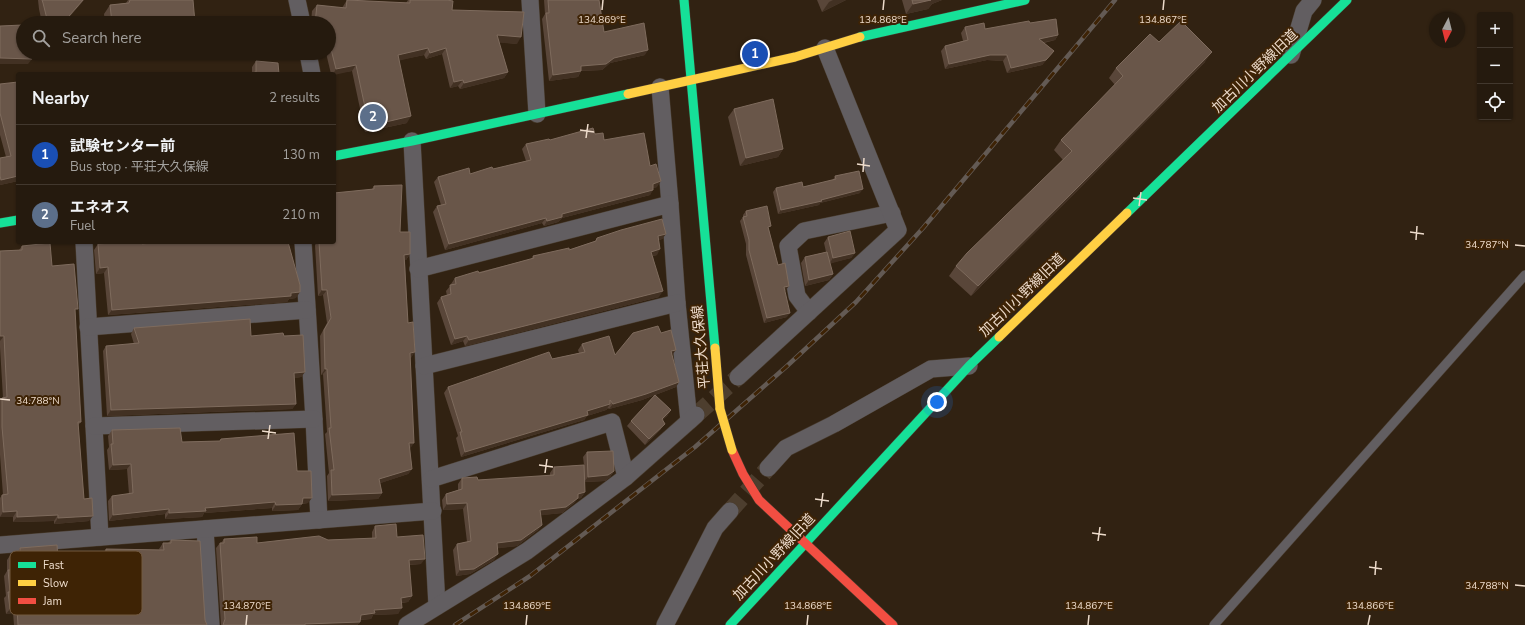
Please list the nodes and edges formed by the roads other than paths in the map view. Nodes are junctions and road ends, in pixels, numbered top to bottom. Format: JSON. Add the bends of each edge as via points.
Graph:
{"nodes":[{"id":1,"x":297,"y":0,"type":"edge"},
{"id":2,"x":530,"y":0,"type":"edge"},
{"id":3,"x":684,"y":0,"type":"edge"},
{"id":4,"x":1025,"y":0,"type":"edge"},
{"id":5,"x":1313,"y":0,"type":"edge"},
{"id":6,"x":1347,"y":0,"type":"edge"},
{"id":7,"x":300,"y":16,"type":"edge"},
{"id":8,"x":825,"y":48,"type":"junction"},
{"id":9,"x":1291,"y":55,"type":"junction"},
{"id":10,"x":309,"y":60,"type":"edge"},
{"id":11,"x":312,"y":72,"type":"edge"},
{"id":12,"x":691,"y":80,"type":"junction"},
{"id":13,"x":660,"y":87,"type":"junction"},
{"id":14,"x":537,"y":114,"type":"junction"},
{"id":15,"x":412,"y":141,"type":"junction"},
{"id":16,"x":336,"y":156,"type":"edge"},
{"id":17,"x":670,"y":204,"type":"junction"},
{"id":18,"x":892,"y":212,"type":"junction"},
{"id":19,"x":16,"y":220,"type":"edge"},
{"id":20,"x":0,"y":223,"type":"edge"},
{"id":21,"x":84,"y":244,"type":"edge"},
{"id":22,"x":303,"y":244,"type":"edge"},
{"id":23,"x":418,"y":269,"type":"junction"},
{"id":24,"x":1525,"y":275,"type":"edge"},
{"id":25,"x":677,"y":303,"type":"junction"},
{"id":26,"x":307,"y":310,"type":"junction"},
{"id":27,"x":809,"y":312,"type":"junction"},
{"id":28,"x":88,"y":326,"type":"junction"},
{"id":29,"x":424,"y":366,"type":"junction"},
{"id":30,"x":969,"y":366,"type":"junction"},
{"id":31,"x":738,"y":377,"type":"tunnel mouth"},
{"id":32,"x":314,"y":419,"type":"junction"},
{"id":33,"x":94,"y":426,"type":"junction"},
{"id":34,"x":768,"y":468,"type":"tunnel mouth"},
{"id":35,"x":626,"y":477,"type":"junction"},
{"id":36,"x":431,"y":479,"type":"junction"},
{"id":37,"x":730,"y":510,"type":"tunnel mouth"},
{"id":38,"x":433,"y":511,"type":"junction"},
{"id":39,"x":319,"y":520,"type":"junction"},
{"id":40,"x":205,"y":529,"type":"junction"},
{"id":41,"x":100,"y":537,"type":"junction"},
{"id":42,"x":806,"y":544,"type":"junction"},
{"id":43,"x":0,"y":545,"type":"edge"},
{"id":44,"x":437,"y":606,"type":"junction"},
{"id":45,"x":211,"y":625,"type":"edge"},
{"id":46,"x":407,"y":625,"type":"edge"},
{"id":47,"x":664,"y":625,"type":"edge"},
{"id":48,"x":730,"y":625,"type":"edge"},
{"id":49,"x":893,"y":625,"type":"edge"},
{"id":50,"x":1214,"y":625,"type":"edge"}],
"edges":[{"from":1,"to":7,"type":"street"},
{"from":2,"to":14,"type":"street"},
{"from":3,"to":12,"type":"street","name":"平荘大久保線"},
{"from":4,"to":8,"type":"street","via":[[850,39]]},
{"from":5,"to":9,"type":"street","via":[[1304,11]]},
{"from":6,"to":9,"type":"street","name":"加古川小野線旧道"},
{"from":8,"to":12,"type":"street","via":[[789,59]]},
{"from":8,"to":18,"type":"street"},
{"from":9,"to":30,"type":"street","name":"加古川小野線旧道"},
{"from":10,"to":11,"type":"street"},
{"from":12,"to":13,"type":"street"},
{"from":12,"to":42,"type":"street","name":"平荘大久保線","bridge":true,"via":[[720,409],[732,450],[759,500]]},
{"from":13,"to":14,"type":"street"},
{"from":13,"to":17,"type":"street"},
{"from":14,"to":15,"type":"street"},
{"from":15,"to":16,"type":"street"},
{"from":15,"to":23,"type":"street"},
{"from":17,"to":23,"type":"street"},
{"from":17,"to":25,"type":"street"},
{"from":18,"to":27,"type":"street","via":[[898,230]]},
{"from":18,"to":27,"type":"street","via":[[804,231],[788,246],[797,296]]},
{"from":19,"to":20,"type":"street"},
{"from":21,"to":28,"type":"street"},
{"from":22,"to":26,"type":"street"},
{"from":23,"to":29,"type":"street"},
{"from":24,"to":50,"type":"lane"},
{"from":25,"to":29,"type":"street"},
{"from":25,"to":35,"type":"street","via":[[692,418]]},
{"from":26,"to":28,"type":"street"},
{"from":26,"to":32,"type":"street"},
{"from":27,"to":31,"type":"street"},
{"from":28,"to":33,"type":"street"},
{"from":29,"to":36,"type":"street"},
{"from":30,"to":34,"type":"street","via":[[931,370],[786,448]]},
{"from":30,"to":42,"type":"street","name":"加古川小野線旧道"},
{"from":32,"to":33,"type":"street"},
{"from":32,"to":39,"type":"street"},
{"from":33,"to":41,"type":"street"},
{"from":35,"to":36,"type":"street","via":[[612,422]]},
{"from":35,"to":44,"type":"street","via":[[528,551]]},
{"from":36,"to":38,"type":"street"},
{"from":37,"to":47,"type":"street","via":[[715,528]]},
{"from":38,"to":39,"type":"street"},
{"from":38,"to":44,"type":"street"},
{"from":39,"to":40,"type":"street"},
{"from":40,"to":41,"type":"street"},
{"from":40,"to":45,"type":"street"},
{"from":41,"to":43,"type":"street"},
{"from":42,"to":48,"type":"street","name":"加古川小野線旧道"},
{"from":42,"to":49,"type":"street","name":"平荘大久保線"},
{"from":44,"to":46,"type":"street"}]}
